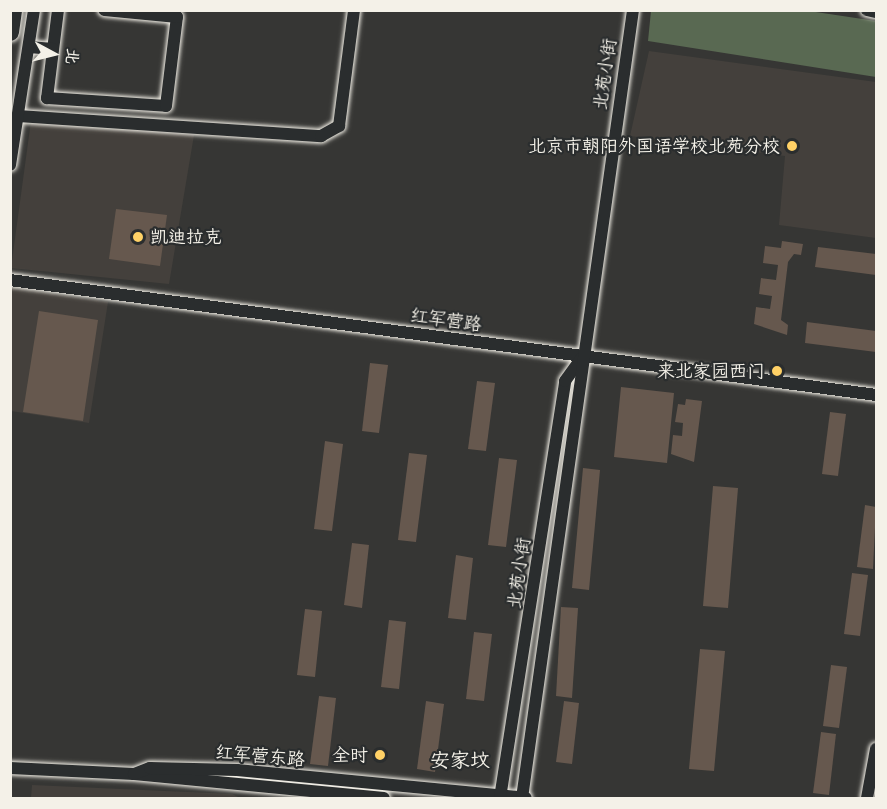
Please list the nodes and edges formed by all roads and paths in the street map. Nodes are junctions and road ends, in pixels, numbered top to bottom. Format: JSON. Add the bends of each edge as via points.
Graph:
{"nodes":[{"id":1,"x":13,"y":10,"type":"edge"},
{"id":2,"x":34,"y":10,"type":"edge"},
{"id":3,"x":58,"y":10,"type":"edge"},
{"id":4,"x":104,"y":10,"type":"edge"},
{"id":5,"x":354,"y":10,"type":"edge"},
{"id":6,"x":633,"y":10,"type":"edge"},
{"id":7,"x":867,"y":10,"type":"edge"},
{"id":8,"x":876,"y":12,"type":"edge"},
{"id":9,"x":10,"y":32,"type":"edge"},
{"id":10,"x":29,"y":47,"type":"junction"},
{"id":11,"x":53,"y":49,"type":"junction"},
{"id":12,"x":18,"y":116,"type":"junction"},
{"id":13,"x":10,"y":165,"type":"edge"},
{"id":14,"x":10,"y":280,"type":"edge"},
{"id":15,"x":583,"y":357,"type":"junction"},
{"id":16,"x":876,"y":394,"type":"edge"},
{"id":17,"x":876,"y":749,"type":"edge"},
{"id":18,"x":10,"y":768,"type":"edge"},
{"id":19,"x":261,"y":772,"type":"junction"},
{"id":20,"x":134,"y":774,"type":"junction"},
{"id":21,"x":258,"y":792,"type":"edge"},
{"id":22,"x":501,"y":797,"type":"edge"},
{"id":23,"x":384,"y":798,"type":"edge"},
{"id":24,"x":523,"y":798,"type":"edge"},
{"id":25,"x":867,"y":798,"type":"edge"}],
"edges":[{"from":1,"to":9,"type":"highway"},
{"from":2,"to":10,"type":"street"},
{"from":3,"to":11,"type":"street"},
{"from":4,"to":11,"type":"street","via":[[177,17],[166,106],[47,98]]},
{"from":5,"to":12,"type":"street","via":[[339,126],[321,136]]},
{"from":6,"to":15,"type":"street","name":"北苑小街"},
{"from":7,"to":8,"type":"street"},
{"from":10,"to":11,"type":"street"},
{"from":10,"to":12,"type":"street"},
{"from":12,"to":13,"type":"street"},
{"from":14,"to":15,"type":"street","name":"红军营路"},
{"from":15,"to":16,"type":"street","name":"红军营路"},
{"from":15,"to":22,"type":"street","name":"北苑小街","via":[[565,381]]},
{"from":15,"to":24,"type":"street","name":"北苑小街"},
{"from":17,"to":25,"type":"street"},
{"from":18,"to":20,"type":"street","name":"红军营东路"},
{"from":19,"to":20,"type":"street","name":"红军营东路","via":[[150,768]]},
{"from":19,"to":21,"type":"street"},
{"from":19,"to":22,"type":"street","name":"红军营东路"},
{"from":20,"to":21,"type":"street","name":"红军营东路"},
{"from":21,"to":23,"type":"street","name":"红军营东路"},
{"from":22,"to":24,"type":"street","name":"红军营东路"}]}
